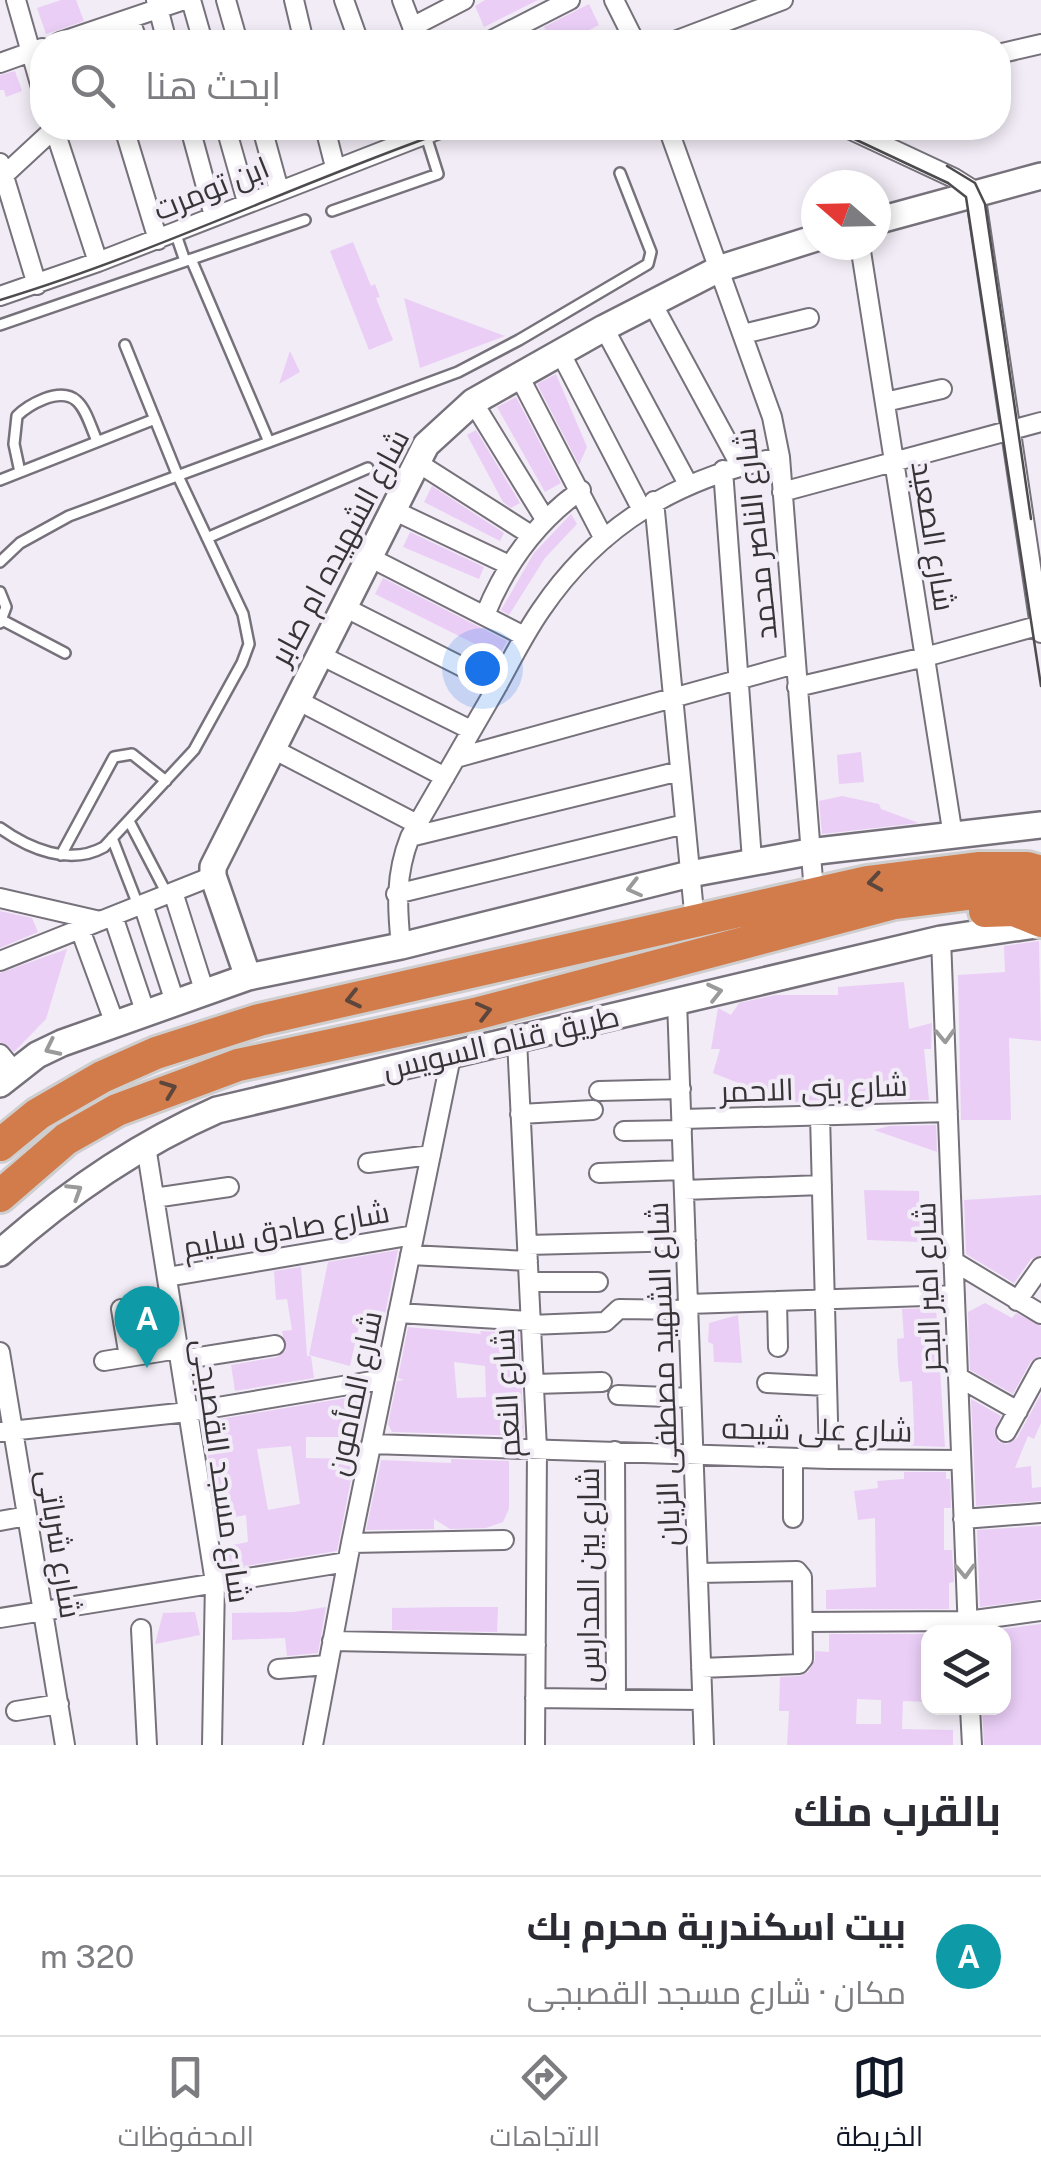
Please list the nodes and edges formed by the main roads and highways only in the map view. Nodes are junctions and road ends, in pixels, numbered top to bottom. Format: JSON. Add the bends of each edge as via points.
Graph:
{"nodes":[{"id":1,"x":1041,"y":872,"type":"edge"},
{"id":2,"x":1041,"y":894,"type":"edge"},
{"id":3,"x":816,"y":909,"type":"junction"},
{"id":4,"x":1041,"y":922,"type":"edge"},
{"id":5,"x":0,"y":1146,"type":"edge"},
{"id":6,"x":0,"y":1196,"type":"edge"}],
"edges":[{"from":1,"to":3,"type":"highway","name":"طريق قناه السويس","one_way":true,"via":[[978,868]]},
{"from":2,"to":3,"type":"highway","name":"طريق قناه السويس","via":[[998,890]]},
{"from":3,"to":4,"type":"highway","via":[[884,926],[994,910]]},
{"from":3,"to":5,"type":"highway","name":"طريق قناه السويس","one_way":true,"via":[[694,922],[259,1020],[102,1077],[38,1114]]},
{"from":6,"to":3,"type":"highway","name":"طريق قناه السويس","one_way":true,"via":[[66,1138],[210,1073],[475,1014]]}]}
